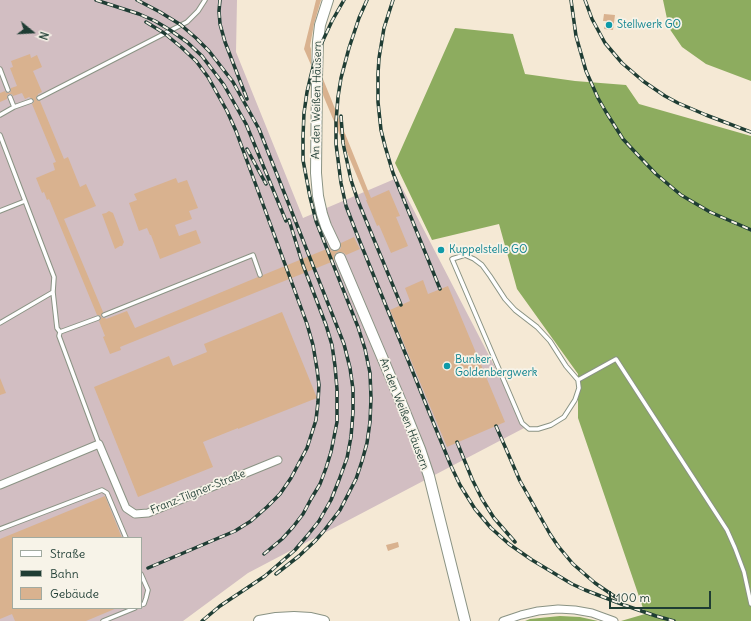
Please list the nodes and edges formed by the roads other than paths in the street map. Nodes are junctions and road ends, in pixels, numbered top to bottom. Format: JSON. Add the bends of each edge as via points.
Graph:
{"nodes":[{"id":1,"x":205,"y":0,"type":"edge"},
{"id":2,"x":328,"y":0,"type":"edge"},
{"id":3,"x":0,"y":68,"type":"edge"},
{"id":4,"x":8,"y":90,"type":"dead end"},
{"id":5,"x":10,"y":98,"type":"dead end"},
{"id":6,"x":39,"y":98,"type":"dead end"},
{"id":7,"x":31,"y":101,"type":"dead end"},
{"id":8,"x":14,"y":108,"type":"junction"},
{"id":9,"x":0,"y":115,"type":"edge"},
{"id":10,"x":0,"y":135,"type":"edge"},
{"id":11,"x":25,"y":201,"type":"junction"},
{"id":12,"x":1,"y":209,"type":"edge"},
{"id":13,"x":335,"y":246,"type":"dead end"},
{"id":14,"x":340,"y":258,"type":"dead end"},
{"id":15,"x":260,"y":275,"type":"dead end"},
{"id":16,"x":53,"y":292,"type":"junction"},
{"id":17,"x":104,"y":315,"type":"dead end"},
{"id":18,"x":98,"y":318,"type":"dead end"},
{"id":19,"x":0,"y":322,"type":"edge"},
{"id":20,"x":60,"y":332,"type":"junction"},
{"id":21,"x":578,"y":380,"type":"junction"},
{"id":22,"x":100,"y":444,"type":"junction"},
{"id":23,"x":278,"y":460,"type":"dead end"},
{"id":24,"x":0,"y":485,"type":"edge"},
{"id":25,"x":0,"y":529,"type":"edge"},
{"id":26,"x":126,"y":537,"type":"edge"},
{"id":27,"x":142,"y":576,"type":"edge"},
{"id":28,"x":751,"y":604,"type":"edge"},
{"id":29,"x":142,"y":605,"type":"edge"},
{"id":30,"x":133,"y":609,"type":"edge"},
{"id":31,"x":103,"y":621,"type":"edge"},
{"id":32,"x":258,"y":621,"type":"edge"},
{"id":33,"x":324,"y":621,"type":"edge"},
{"id":34,"x":465,"y":621,"type":"edge"},
{"id":35,"x":503,"y":621,"type":"edge"},
{"id":36,"x":614,"y":621,"type":"edge"}],
"edges":[{"from":1,"to":6,"type":"lane","via":[[187,22]]},
{"from":2,"to":13,"type":"street","name":"An den Weißen Häusern","via":[[318,42],[316,173],[322,214]]},
{"from":3,"to":4,"type":"lane"},
{"from":5,"to":8,"type":"lane"},
{"from":7,"to":8,"type":"lane"},
{"from":8,"to":9,"type":"lane"},
{"from":10,"to":11,"type":"lane"},
{"from":11,"to":12,"type":"lane"},
{"from":11,"to":16,"type":"lane","via":[[54,277]]},
{"from":14,"to":34,"type":"street","name":"An den Weißen Häusern","via":[[420,449]]},
{"from":15,"to":17,"type":"lane","via":[[252,255]]},
{"from":16,"to":19,"type":"lane"},
{"from":16,"to":20,"type":"lane","via":[[57,328]]},
{"from":18,"to":20,"type":"lane"},
{"from":20,"to":22,"type":"lane","via":[[59,336]]},
{"from":21,"to":21,"type":"lane","via":[[579,388],[575,400],[564,416],[551,425],[538,429],[529,429],[522,423],[452,259],[465,254],[482,265],[505,300],[550,341]]},
{"from":21,"to":28,"type":"lane","via":[[616,359],[727,530],[744,572]]},
{"from":22,"to":23,"type":"street","name":"Franz-Tilgner-Straße","via":[[126,508],[135,514],[148,513]]},
{"from":22,"to":24,"type":"street"},
{"from":25,"to":26,"type":"lane","via":[[102,490],[107,493]]},
{"from":27,"to":29,"type":"lane","via":[[148,590]]},
{"from":30,"to":31,"type":"lane"},
{"from":32,"to":33,"type":"street","via":[[294,617]]},
{"from":35,"to":36,"type":"street","via":[[538,611],[558,609],[575,610]]}]}
